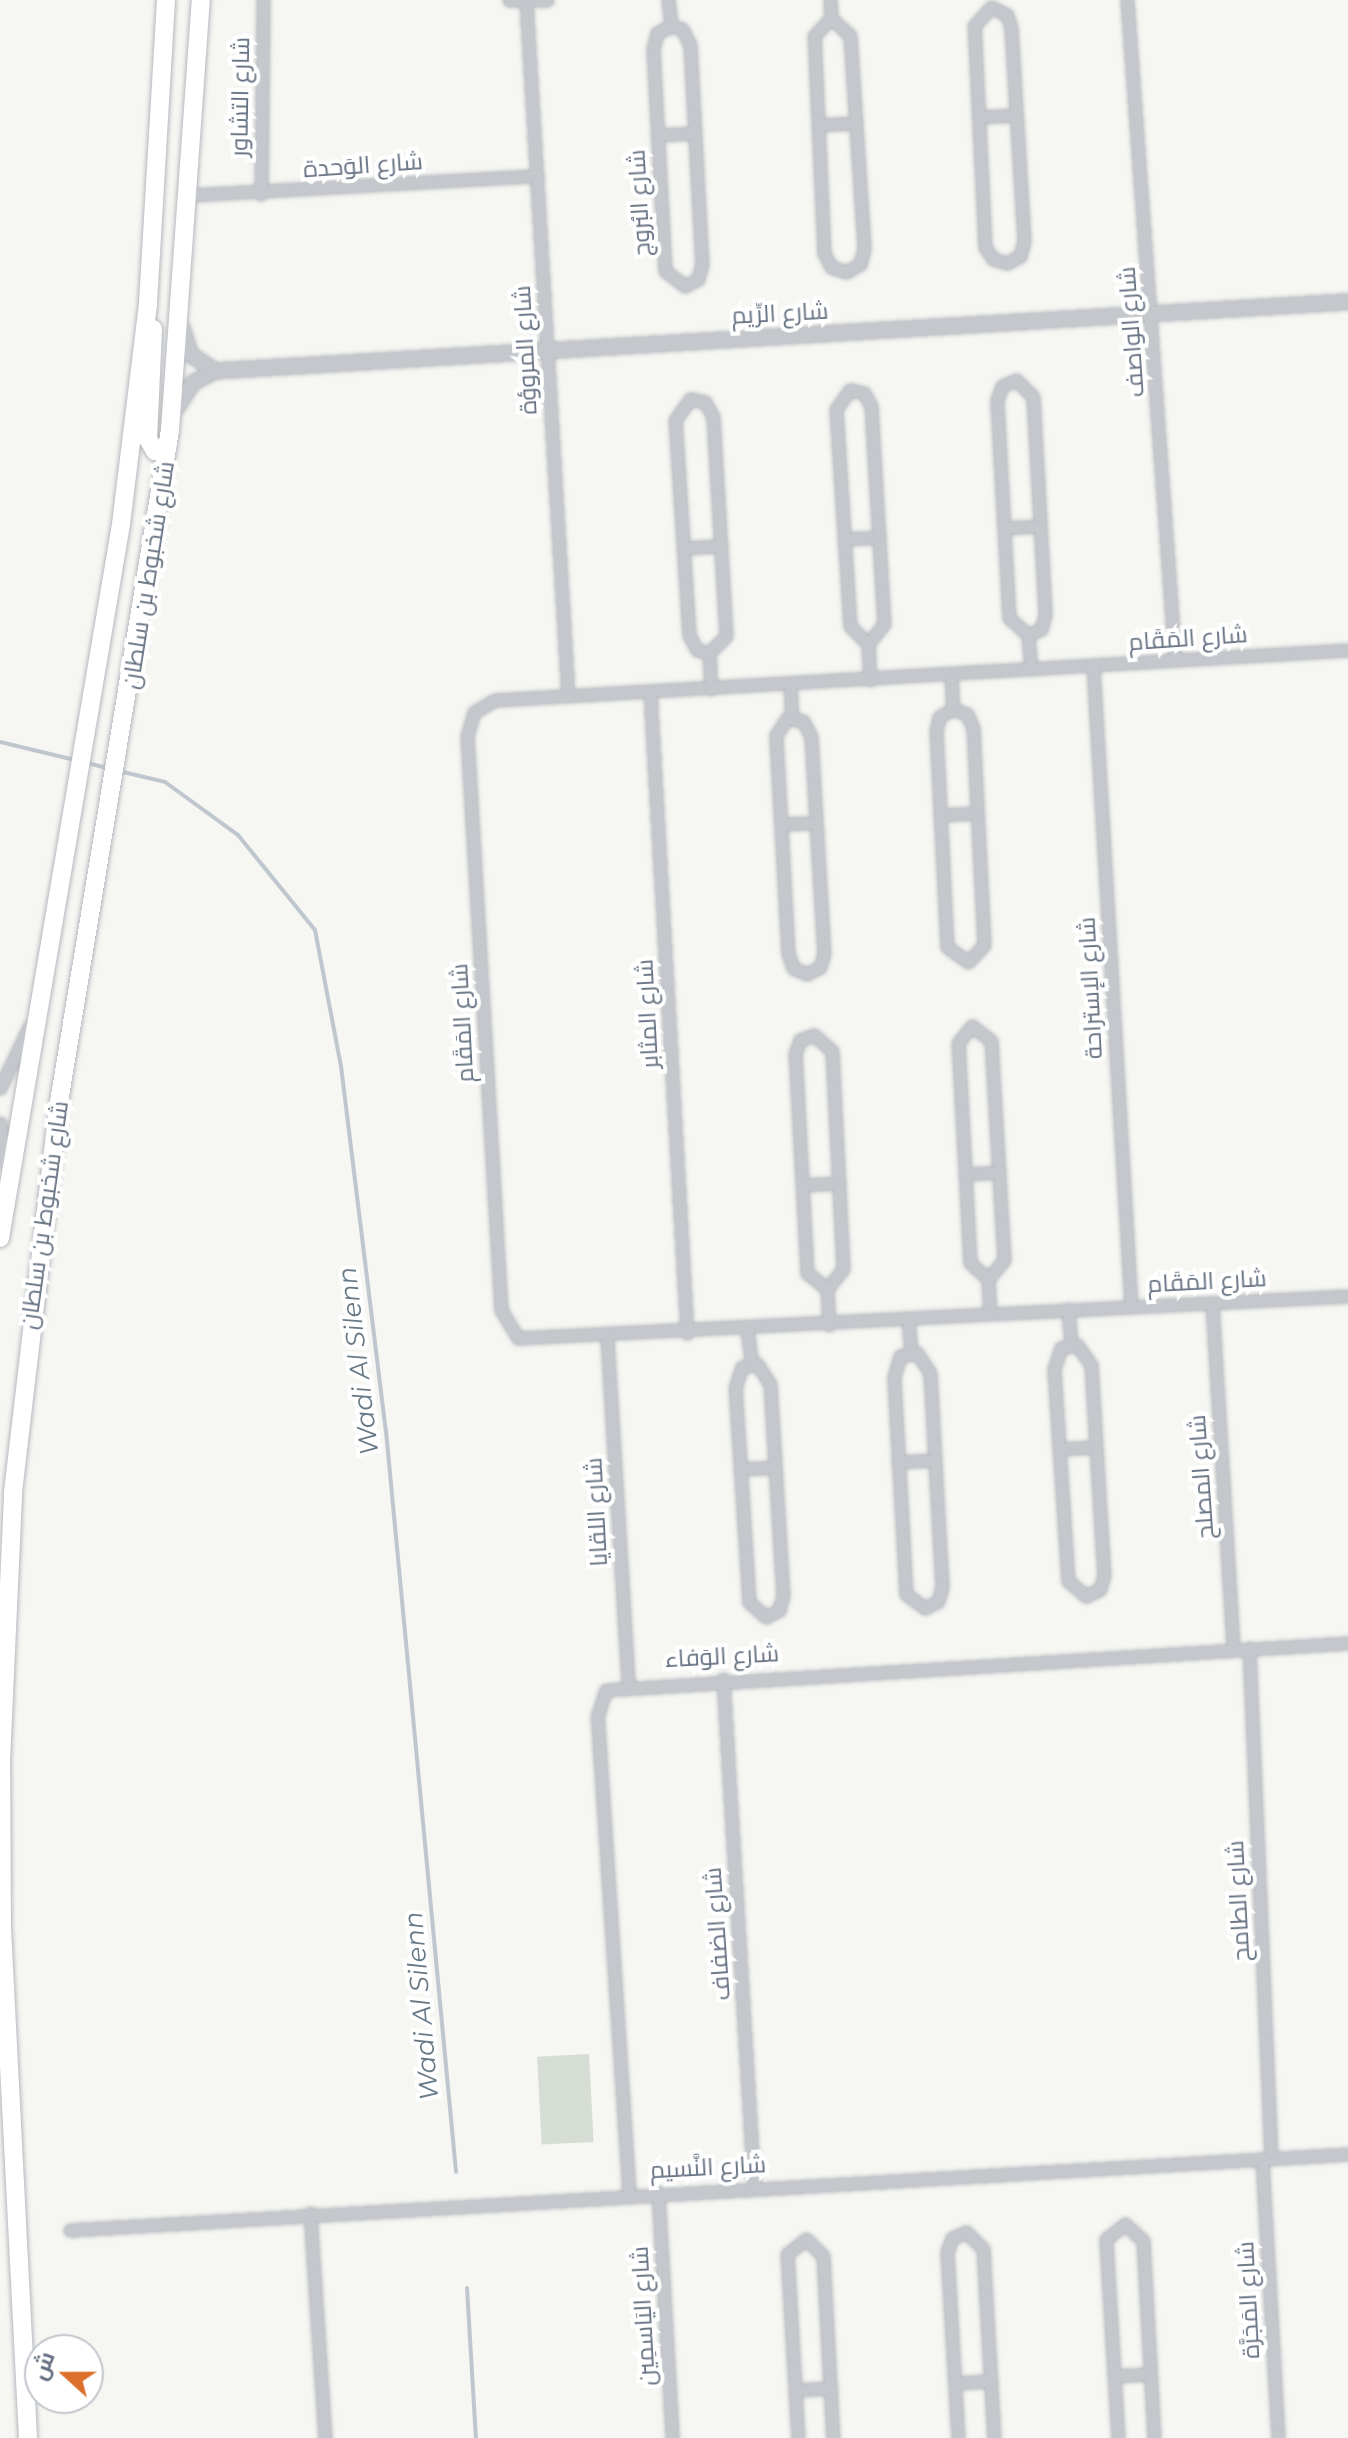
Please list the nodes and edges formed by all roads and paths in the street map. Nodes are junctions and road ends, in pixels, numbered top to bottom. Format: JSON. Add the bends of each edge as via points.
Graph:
{"nodes":[{"id":1,"x":166,"y":0,"type":"edge"},
{"id":2,"x":201,"y":0,"type":"edge"},
{"id":3,"x":263,"y":0,"type":"edge"},
{"id":4,"x":509,"y":0,"type":"edge"},
{"id":5,"x":547,"y":0,"type":"edge"},
{"id":6,"x":668,"y":0,"type":"edge"},
{"id":7,"x":830,"y":0,"type":"edge"},
{"id":8,"x":1127,"y":0,"type":"edge"},
{"id":9,"x":526,"y":1,"type":"edge"},
{"id":10,"x":991,"y":4,"type":"edge"},
{"id":11,"x":831,"y":18,"type":"junction"},
{"id":12,"x":671,"y":26,"type":"junction"},
{"id":13,"x":1016,"y":115,"type":"junction"},
{"id":14,"x":979,"y":117,"type":"junction"},
{"id":15,"x":856,"y":123,"type":"junction"},
{"id":16,"x":818,"y":125,"type":"junction"},
{"id":17,"x":695,"y":133,"type":"junction"},
{"id":18,"x":658,"y":135,"type":"junction"},
{"id":19,"x":537,"y":176,"type":"junction"},
{"id":20,"x":261,"y":194,"type":"junction"},
{"id":21,"x":192,"y":195,"type":"junction"},
{"id":22,"x":1348,"y":302,"type":"edge"},
{"id":23,"x":148,"y":303,"type":"junction"},
{"id":24,"x":1153,"y":314,"type":"junction"},
{"id":25,"x":181,"y":321,"type":"junction"},
{"id":26,"x":547,"y":348,"type":"junction"},
{"id":27,"x":215,"y":371,"type":"junction"},
{"id":28,"x":169,"y":438,"type":"junction"},
{"id":29,"x":1040,"y":526,"type":"junction"},
{"id":30,"x":1004,"y":528,"type":"junction"},
{"id":31,"x":879,"y":537,"type":"junction"},
{"id":32,"x":844,"y":539,"type":"junction"},
{"id":33,"x":721,"y":546,"type":"junction"},
{"id":34,"x":683,"y":548,"type":"junction"},
{"id":35,"x":1028,"y":635,"type":"junction"},
{"id":36,"x":868,"y":644,"type":"junction"},
{"id":37,"x":1348,"y":650,"type":"edge"},
{"id":38,"x":709,"y":653,"type":"junction"},
{"id":39,"x":1175,"y":660,"type":"junction"},
{"id":40,"x":1093,"y":666,"type":"junction"},
{"id":41,"x":1031,"y":669,"type":"junction"},
{"id":42,"x":951,"y":675,"type":"junction"},
{"id":43,"x":870,"y":680,"type":"junction"},
{"id":44,"x":790,"y":684,"type":"junction"},
{"id":45,"x":711,"y":689,"type":"junction"},
{"id":46,"x":650,"y":692,"type":"junction"},
{"id":47,"x":568,"y":696,"type":"junction"},
{"id":48,"x":953,"y":709,"type":"junction"},
{"id":49,"x":792,"y":717,"type":"junction"},
{"id":50,"x":977,"y":813,"type":"junction"},
{"id":51,"x":940,"y":815,"type":"junction"},
{"id":52,"x":816,"y":823,"type":"junction"},
{"id":53,"x":781,"y":824,"type":"junction"},
{"id":54,"x":36,"y":1009,"type":"junction"},
{"id":55,"x":0,"y":1088,"type":"edge"},
{"id":56,"x":0,"y":1123,"type":"edge"},
{"id":57,"x":999,"y":1172,"type":"junction"},
{"id":58,"x":965,"y":1174,"type":"junction"},
{"id":59,"x":839,"y":1183,"type":"junction"},
{"id":60,"x":803,"y":1185,"type":"junction"},
{"id":61,"x":8,"y":1191,"type":"junction"},
{"id":62,"x":0,"y":1238,"type":"edge"},
{"id":63,"x":988,"y":1279,"type":"junction"},
{"id":64,"x":827,"y":1289,"type":"junction"},
{"id":65,"x":1348,"y":1296,"type":"edge"},
{"id":66,"x":1212,"y":1303,"type":"junction"},
{"id":67,"x":1131,"y":1306,"type":"junction"},
{"id":68,"x":1068,"y":1309,"type":"junction"},
{"id":69,"x":990,"y":1314,"type":"junction"},
{"id":70,"x":908,"y":1319,"type":"junction"},
{"id":71,"x":829,"y":1325,"type":"junction"},
{"id":72,"x":747,"y":1330,"type":"junction"},
{"id":73,"x":687,"y":1333,"type":"junction"},
{"id":74,"x":607,"y":1338,"type":"junction"},
{"id":75,"x":1071,"y":1344,"type":"junction"},
{"id":76,"x":911,"y":1352,"type":"junction"},
{"id":77,"x":752,"y":1364,"type":"junction"},
{"id":78,"x":1096,"y":1447,"type":"junction"},
{"id":79,"x":1059,"y":1449,"type":"junction"},
{"id":80,"x":935,"y":1460,"type":"junction"},
{"id":81,"x":898,"y":1462,"type":"junction"},
{"id":82,"x":775,"y":1467,"type":"junction"},
{"id":83,"x":740,"y":1469,"type":"junction"},
{"id":84,"x":1348,"y":1643,"type":"edge"},
{"id":85,"x":1241,"y":1648,"type":"junction"},
{"id":86,"x":723,"y":1679,"type":"junction"},
{"id":87,"x":628,"y":1683,"type":"junction"},
{"id":88,"x":1348,"y":2154,"type":"edge"},
{"id":89,"x":1271,"y":2159,"type":"junction"},
{"id":90,"x":754,"y":2187,"type":"junction"},
{"id":91,"x":658,"y":2192,"type":"junction"},
{"id":92,"x":629,"y":2193,"type":"junction"},
{"id":93,"x":310,"y":2213,"type":"junction"},
{"id":94,"x":70,"y":2230,"type":"dead end"},
{"id":95,"x":1150,"y":2374,"type":"junction"},
{"id":96,"x":1114,"y":2376,"type":"junction"},
{"id":97,"x":991,"y":2381,"type":"junction"},
{"id":98,"x":955,"y":2383,"type":"junction"},
{"id":99,"x":831,"y":2388,"type":"junction"},
{"id":100,"x":795,"y":2390,"type":"junction"},
{"id":101,"x":28,"y":2438,"type":"edge"},
{"id":102,"x":325,"y":2438,"type":"edge"},
{"id":103,"x":672,"y":2438,"type":"edge"},
{"id":104,"x":798,"y":2438,"type":"edge"},
{"id":105,"x":833,"y":2438,"type":"edge"},
{"id":106,"x":958,"y":2438,"type":"edge"},
{"id":107,"x":994,"y":2438,"type":"edge"},
{"id":108,"x":1118,"y":2438,"type":"edge"},
{"id":109,"x":1154,"y":2438,"type":"edge"},
{"id":110,"x":1278,"y":2438,"type":"edge"}],
"edges":[{"from":1,"to":23,"type":"main road","name":"شارع شخبوط بن سلطان"},
{"from":2,"to":21,"type":"main road","name":"شارع شخبوط بن سلطان"},
{"from":3,"to":20,"type":"street","name":"شارع التشاور"},
{"from":4,"to":9,"type":"street"},
{"from":5,"to":9,"type":"street"},
{"from":6,"to":12,"type":"street","name":"شارع البُروج"},
{"from":7,"to":11,"type":"street"},
{"from":8,"to":24,"type":"street","name":"شارع الواصف"},
{"from":9,"to":19,"type":"street","name":"شارع المروؤة"},
{"from":10,"to":13,"type":"street","via":[[1009,21]]},
{"from":10,"to":14,"type":"street","via":[[974,20]]},
{"from":11,"to":15,"type":"street","via":[[849,30]]},
{"from":11,"to":16,"type":"street","via":[[814,36]]},
{"from":12,"to":17,"type":"street","name":"شارع البُروج","via":[[689,39]]},
{"from":12,"to":18,"type":"street","name":"شارع البُروج","via":[[653,43]]},
{"from":13,"to":14,"type":"street"},
{"from":13,"to":14,"type":"street","via":[[1024,246],[1007,263],[993,259],[985,247]]},
{"from":15,"to":16,"type":"street"},
{"from":15,"to":16,"type":"street","via":[[864,254],[846,272],[825,258]]},
{"from":17,"to":18,"type":"street","name":"شارع البُروج"},
{"from":17,"to":18,"type":"street","name":"شارع البُروج","via":[[703,269],[685,286],[665,271]]},
{"from":19,"to":20,"type":"street","name":"شارع الوَحدة"},
{"from":19,"to":26,"type":"street","name":"شارع المروؤة"},
{"from":20,"to":21,"type":"street","name":"شارع الوَحدة"},
{"from":21,"to":25,"type":"main road","name":"شارع شخبوط بن سلطان"},
{"from":22,"to":24,"type":"street","name":"شارع الرِّيم"},
{"from":23,"to":28,"type":"main road","via":[[156,358],[149,444],[160,451]]},
{"from":23,"to":54,"type":"main road","name":"شارع شخبوط بن سلطان","via":[[98,673]]},
{"from":24,"to":26,"type":"street","name":"شارع الرِّيم"},
{"from":24,"to":39,"type":"street","name":"شارع الواصف"},
{"from":25,"to":27,"type":"street","via":[[190,354]]},
{"from":25,"to":28,"type":"main road","name":"شارع شخبوط بن سلطان"},
{"from":26,"to":27,"type":"street","name":"شارع الرِّيم"},
{"from":26,"to":47,"type":"street","name":"شارع المروؤة"},
{"from":27,"to":28,"type":"street","via":[[181,398]]},
{"from":28,"to":101,"type":"main road","name":"شارع شخبوط بن سلطان","via":[[37,1251],[3,1662],[3,1943]]},
{"from":29,"to":30,"type":"street"},
{"from":29,"to":30,"type":"street","via":[[1033,397],[1016,380],[997,395]]},
{"from":29,"to":35,"type":"street","via":[[1044,620]]},
{"from":30,"to":35,"type":"street","via":[[1010,624]]},
{"from":31,"to":32,"type":"street"},
{"from":31,"to":32,"type":"street","via":[[871,406],[854,390],[836,404]]},
{"from":31,"to":36,"type":"street","via":[[884,629]]},
{"from":32,"to":36,"type":"street","via":[[850,631]]},
{"from":33,"to":34,"type":"street"},
{"from":33,"to":34,"type":"street","via":[[713,417],[705,402],[690,399],[675,414]]},
{"from":33,"to":38,"type":"street","via":[[726,636]]},
{"from":34,"to":38,"type":"street","via":[[690,641]]},
{"from":35,"to":41,"type":"street"},
{"from":36,"to":43,"type":"street"},
{"from":37,"to":39,"type":"street","name":"شارع المَقَام"},
{"from":38,"to":45,"type":"street"},
{"from":39,"to":40,"type":"street","name":"شارع المَقَام"},
{"from":40,"to":41,"type":"street","name":"شارع المَقَام"},
{"from":40,"to":67,"type":"street","name":"شارع الإستراحة"},
{"from":41,"to":42,"type":"street","name":"شارع المَقَام"},
{"from":42,"to":43,"type":"street","name":"شارع المَقَام"},
{"from":42,"to":48,"type":"street"},
{"from":43,"to":44,"type":"street","name":"شارع المَقَام"},
{"from":44,"to":45,"type":"street","name":"شارع المَقَام"},
{"from":44,"to":49,"type":"street"},
{"from":45,"to":46,"type":"street","name":"شارع المَقَام"},
{"from":46,"to":47,"type":"street","name":"شارع المَقَام"},
{"from":46,"to":73,"type":"street","name":"شارع المثابر"},
{"from":47,"to":74,"type":"street","name":"شارع المَقَام","via":[[489,701],[467,728],[500,1289],[502,1317],[518,1338]]},
{"from":48,"to":50,"type":"street","via":[[972,723]]},
{"from":48,"to":51,"type":"street","via":[[936,727]]},
{"from":49,"to":52,"type":"street","via":[[809,730]]},
{"from":49,"to":53,"type":"street","via":[[776,730]]},
{"from":50,"to":51,"type":"street"},
{"from":50,"to":51,"type":"street","via":[[984,945],[968,962],[947,947]]},
{"from":52,"to":53,"type":"street"},
{"from":52,"to":53,"type":"street","via":[[823,958],[807,974],[789,958]]},
{"from":54,"to":55,"type":"street"},
{"from":54,"to":61,"type":"main road","name":"شارع شخبوط بن سلطان"},
{"from":56,"to":61,"type":"street"},
{"from":57,"to":58,"type":"street"},
{"from":57,"to":58,"type":"street","via":[[991,1041],[972,1026],[958,1039]]},
{"from":57,"to":63,"type":"street","via":[[1004,1260]]},
{"from":58,"to":63,"type":"street","via":[[971,1268]]},
{"from":59,"to":60,"type":"street"},
{"from":59,"to":60,"type":"street","via":[[832,1051],[814,1035],[796,1049]]},
{"from":59,"to":64,"type":"street","via":[[843,1274]]},
{"from":60,"to":64,"type":"street","via":[[808,1278]]},
{"from":61,"to":62,"type":"main road","name":"شارع شخبوط بن سلطان"},
{"from":63,"to":69,"type":"street"},
{"from":64,"to":71,"type":"street"},
{"from":65,"to":66,"type":"street","name":"شارع المَقَام"},
{"from":66,"to":67,"type":"street","name":"شارع المَقَام"},
{"from":66,"to":85,"type":"street","name":"شارع المصلح"},
{"from":67,"to":68,"type":"street","name":"شارع المَقَام"},
{"from":68,"to":69,"type":"street","name":"شارع المَقَام"},
{"from":68,"to":75,"type":"street"},
{"from":69,"to":70,"type":"street","name":"شارع المَقَام"},
{"from":70,"to":71,"type":"street","name":"شارع المَقَام"},
{"from":70,"to":76,"type":"street"},
{"from":71,"to":72,"type":"street","name":"شارع المَقَام"},
{"from":72,"to":73,"type":"street","name":"شارع المَقَام"},
{"from":72,"to":77,"type":"street"},
{"from":73,"to":74,"type":"street","name":"شارع المَقَام"},
{"from":74,"to":87,"type":"street","name":"شارع اللقايا"},
{"from":75,"to":78,"type":"street","via":[[1089,1358]]},
{"from":75,"to":79,"type":"street","via":[[1054,1363]]},
{"from":76,"to":80,"type":"street","via":[[929,1366]]},
{"from":76,"to":81,"type":"street","via":[[893,1370]]},
{"from":77,"to":82,"type":"street","via":[[770,1384]]},
{"from":77,"to":83,"type":"street","via":[[735,1381]]},
{"from":78,"to":79,"type":"street"},
{"from":78,"to":79,"type":"street","via":[[1104,1575],[1100,1589],[1086,1596],[1068,1581]]},
{"from":80,"to":81,"type":"street"},
{"from":80,"to":81,"type":"street","via":[[942,1592],[925,1608],[906,1594]]},
{"from":82,"to":83,"type":"street"},
{"from":82,"to":83,"type":"street","via":[[783,1595],[779,1610],[766,1617],[749,1602]]},
{"from":84,"to":85,"type":"street","name":"شارع الوَفاء"},
{"from":85,"to":86,"type":"street","name":"شارع الوَفاء"},
{"from":85,"to":89,"type":"street","name":"شارع الطامح","via":[[1249,1702]]},
{"from":86,"to":87,"type":"street","name":"شارع الوَفاء"},
{"from":86,"to":90,"type":"street","name":"شارع الضفاف"},
{"from":87,"to":92,"type":"street","via":[[606,1690],[597,1717]]},
{"from":88,"to":89,"type":"street","name":"شارع النَّسيم"},
{"from":89,"to":90,"type":"street","name":"شارع النَّسيم"},
{"from":89,"to":110,"type":"street","name":"شارع المَجَرَّة"},
{"from":90,"to":91,"type":"street","name":"شارع النَّسيم"},
{"from":91,"to":92,"type":"street","name":"شارع النَّسيم"},
{"from":91,"to":103,"type":"street","name":"شارع اليَاسمِين"},
{"from":92,"to":93,"type":"street","name":"شارع النَّسيم"},
{"from":93,"to":94,"type":"street","name":"شارع النَّسيم"},
{"from":93,"to":102,"type":"street"},
{"from":95,"to":96,"type":"street"},
{"from":95,"to":96,"type":"street","via":[[1143,2241],[1125,2224],[1106,2239]]},
{"from":95,"to":109,"type":"street"},
{"from":96,"to":108,"type":"street"},
{"from":97,"to":98,"type":"street"},
{"from":97,"to":98,"type":"street","via":[[983,2249],[966,2232],[952,2238],[947,2252]]},
{"from":97,"to":107,"type":"street"},
{"from":98,"to":106,"type":"street"},
{"from":99,"to":100,"type":"street"},
{"from":99,"to":100,"type":"street","via":[[823,2256],[806,2239],[787,2254]]},
{"from":99,"to":105,"type":"street"},
{"from":100,"to":104,"type":"street"}]}
